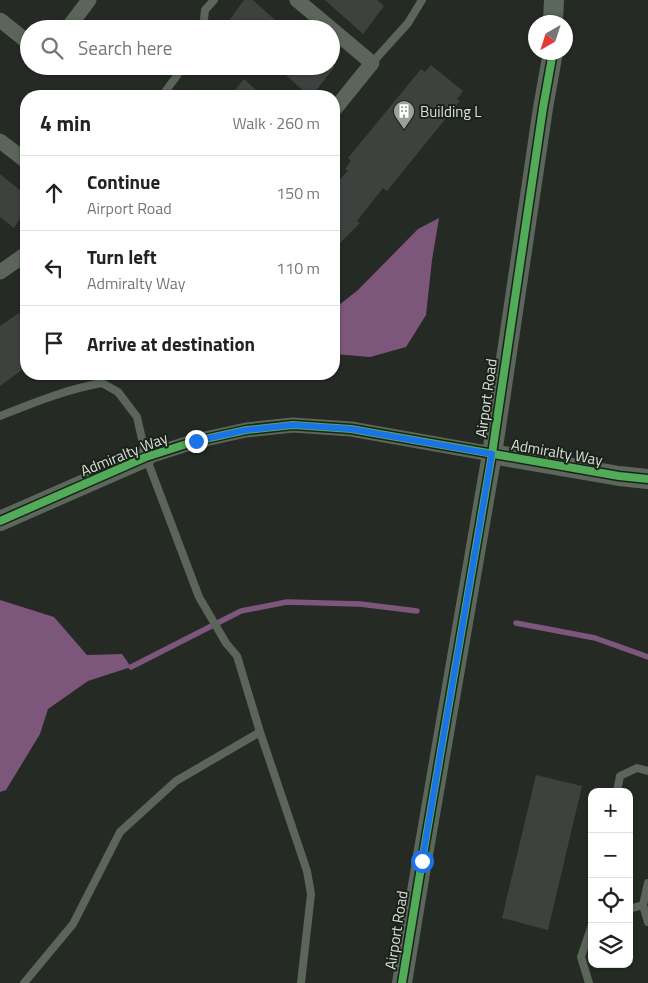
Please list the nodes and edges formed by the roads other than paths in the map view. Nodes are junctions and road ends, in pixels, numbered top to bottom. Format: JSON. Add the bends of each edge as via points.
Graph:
{"nodes":[{"id":1,"x":89,"y":0,"type":"edge"},
{"id":2,"x":214,"y":0,"type":"edge"},
{"id":3,"x":297,"y":0,"type":"edge"},
{"id":4,"x":422,"y":0,"type":"edge"},
{"id":5,"x":554,"y":0,"type":"edge"},
{"id":6,"x":554,"y":15,"type":"edge"},
{"id":7,"x":0,"y":20,"type":"edge"},
{"id":8,"x":74,"y":20,"type":"edge"},
{"id":9,"x":204,"y":20,"type":"edge"},
{"id":10,"x":321,"y":20,"type":"edge"},
{"id":11,"x":20,"y":36,"type":"edge"},
{"id":12,"x":340,"y":36,"type":"edge"},
{"id":13,"x":552,"y":60,"type":"edge"},
{"id":14,"x":372,"y":63,"type":"junction"},
{"id":15,"x":177,"y":75,"type":"edge"},
{"id":16,"x":166,"y":90,"type":"edge"},
{"id":17,"x":340,"y":103,"type":"edge"},
{"id":18,"x":0,"y":141,"type":"edge"},
{"id":19,"x":20,"y":156,"type":"edge"},
{"id":20,"x":20,"y":258,"type":"edge"},
{"id":21,"x":0,"y":272,"type":"edge"},
{"id":22,"x":0,"y":416,"type":"edge"},
{"id":23,"x":492,"y":454,"type":"junction"},
{"id":24,"x":146,"y":457,"type":"junction"},
{"id":25,"x":648,"y":480,"type":"edge"},
{"id":26,"x":0,"y":521,"type":"edge"},
{"id":27,"x":260,"y":732,"type":"junction"},
{"id":28,"x":648,"y":771,"type":"edge"},
{"id":29,"x":618,"y":788,"type":"edge"},
{"id":30,"x":648,"y":883,"type":"edge"},
{"id":31,"x":643,"y":905,"type":"junction"},
{"id":32,"x":633,"y":908,"type":"edge"},
{"id":33,"x":648,"y":922,"type":"edge"},
{"id":34,"x":588,"y":937,"type":"edge"},
{"id":35,"x":24,"y":983,"type":"edge"},
{"id":36,"x":301,"y":983,"type":"edge"},
{"id":37,"x":402,"y":983,"type":"edge"},
{"id":38,"x":589,"y":983,"type":"edge"}],
"edges":[{"from":1,"to":8,"type":"street"},
{"from":2,"to":9,"type":"lane","via":[[205,10]]},
{"from":3,"to":10,"type":"street"},
{"from":4,"to":14,"type":"lane","via":[[408,23]]},
{"from":5,"to":6,"type":"main road"},
{"from":7,"to":11,"type":"street"},
{"from":12,"to":14,"type":"street"},
{"from":13,"to":23,"type":"main road","name":"Airport Road"},
{"from":14,"to":17,"type":"street"},
{"from":15,"to":16,"type":"lane"},
{"from":18,"to":19,"type":"street"},
{"from":20,"to":21,"type":"street"},
{"from":22,"to":24,"type":"lane","via":[[84,386],[102,383],[118,392],[137,417]]},
{"from":23,"to":24,"type":"street","name":"Admiralty Way","via":[[351,429],[293,425],[246,430]]},
{"from":23,"to":25,"type":"main road","name":"Admiralty Way"},
{"from":23,"to":37,"type":"main road","name":"Airport Road"},
{"from":24,"to":26,"type":"main road","name":"Admiralty Way"},
{"from":24,"to":27,"type":"lane","via":[[198,597],[237,656]]},
{"from":27,"to":35,"type":"lane","via":[[176,781],[120,832],[73,924]]},
{"from":27,"to":36,"type":"lane","via":[[307,871],[311,894]]},
{"from":28,"to":29,"type":"lane","via":[[637,768],[620,776]]},
{"from":30,"to":31,"type":"lane"},
{"from":31,"to":32,"type":"lane"},
{"from":31,"to":33,"type":"lane"},
{"from":34,"to":38,"type":"lane","via":[[581,957]]}]}
